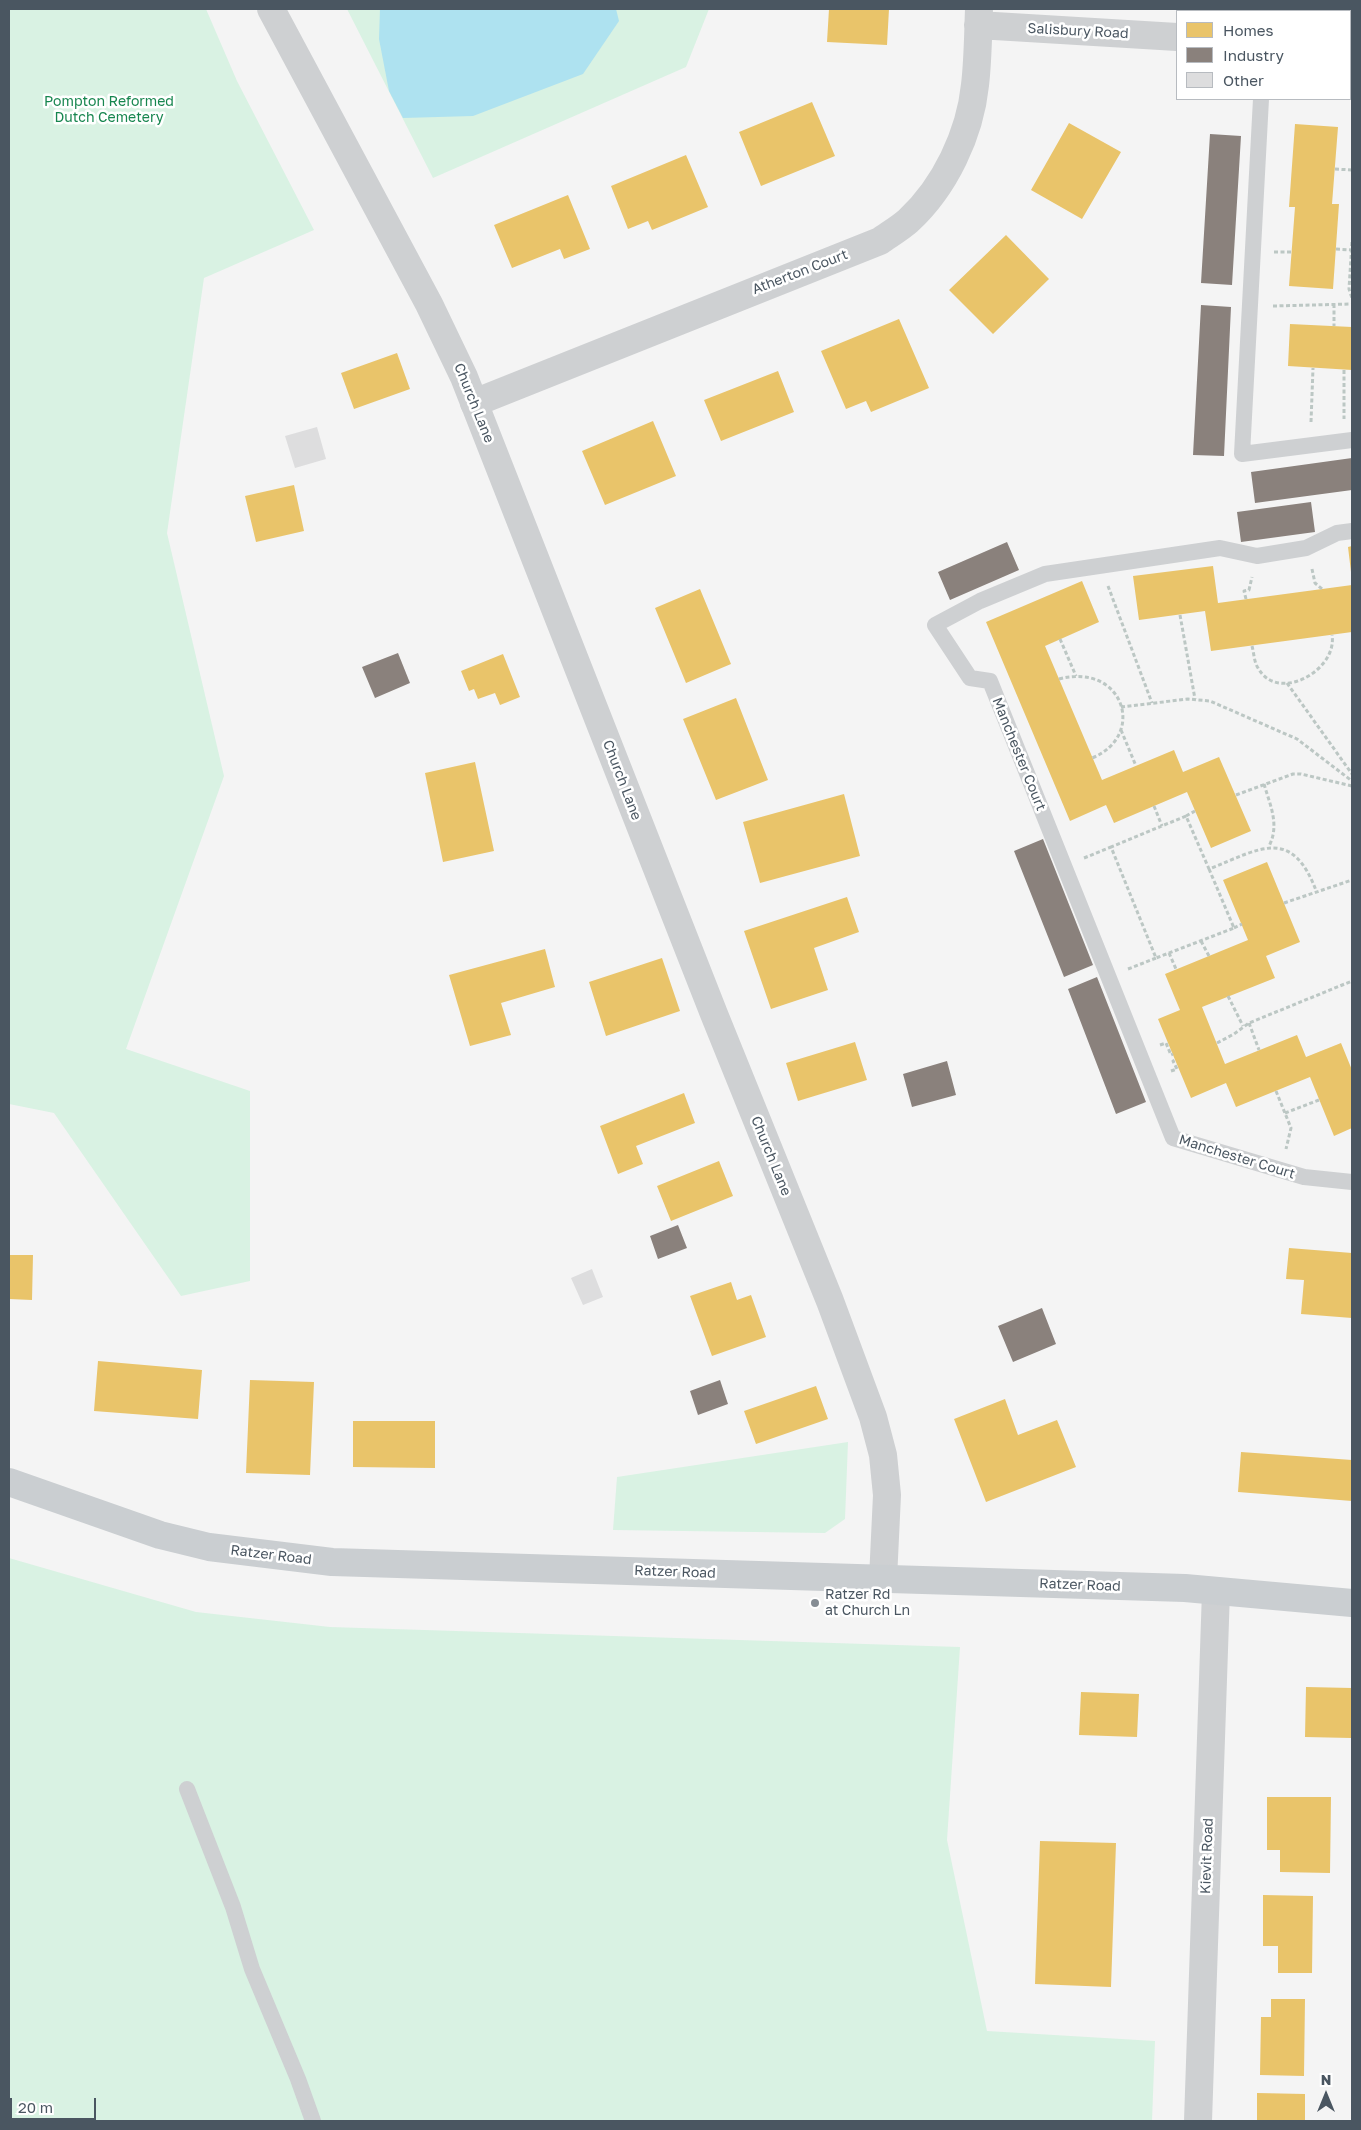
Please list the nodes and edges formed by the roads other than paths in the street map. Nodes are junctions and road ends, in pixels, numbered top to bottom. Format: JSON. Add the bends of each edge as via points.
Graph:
{"nodes":[{"id":1,"x":271,"y":9,"type":"edge"},
{"id":2,"x":979,"y":17,"type":"edge"},
{"id":3,"x":1176,"y":37,"type":"edge"},
{"id":4,"x":1260,"y":100,"type":"edge"},
{"id":5,"x":474,"y":402,"type":"junction"},
{"id":6,"x":1348,"y":441,"type":"edge"},
{"id":7,"x":1352,"y":531,"type":"edge"},
{"id":8,"x":1352,"y":1182,"type":"edge"},
{"id":9,"x":9,"y":1482,"type":"edge"},
{"id":10,"x":883,"y":1579,"type":"junction"},
{"id":11,"x":1216,"y":1591,"type":"junction"},
{"id":12,"x":1352,"y":1604,"type":"edge"},
{"id":13,"x":187,"y":1789,"type":"dead end"},
{"id":14,"x":313,"y":2121,"type":"edge"},
{"id":15,"x":1198,"y":2121,"type":"edge"}],
"edges":[{"from":1,"to":5,"type":"street","name":"Church Lane","via":[[429,304]]},
{"from":2,"to":3,"type":"street","name":"Salisbury Road"},
{"from":2,"to":5,"type":"street","name":"Atherton Court","via":[[975,87],[966,126],[951,163],[932,195],[908,221],[880,241]]},
{"from":4,"to":6,"type":"lane","via":[[1242,454]]},
{"from":5,"to":10,"type":"street","name":"Church Lane","via":[[830,1301],[873,1418],[883,1455],[887,1495]]},
{"from":7,"to":8,"type":"lane","name":"Manchester Court","via":[[1337,533],[1306,548],[1257,556],[1220,548],[1045,574],[935,624],[970,678],[990,681],[1173,1138],[1304,1177]]},
{"from":9,"to":10,"type":"main road","name":"Ratzer Road","via":[[160,1535],[209,1547],[269,1556],[342,1562]]},
{"from":10,"to":11,"type":"main road","name":"Ratzer Road"},
{"from":11,"to":12,"type":"main road","name":"Ratzer Road"},
{"from":11,"to":15,"type":"street","name":"Kievit Road"},
{"from":13,"to":14,"type":"lane","via":[[233,1907],[252,1969]]}]}
